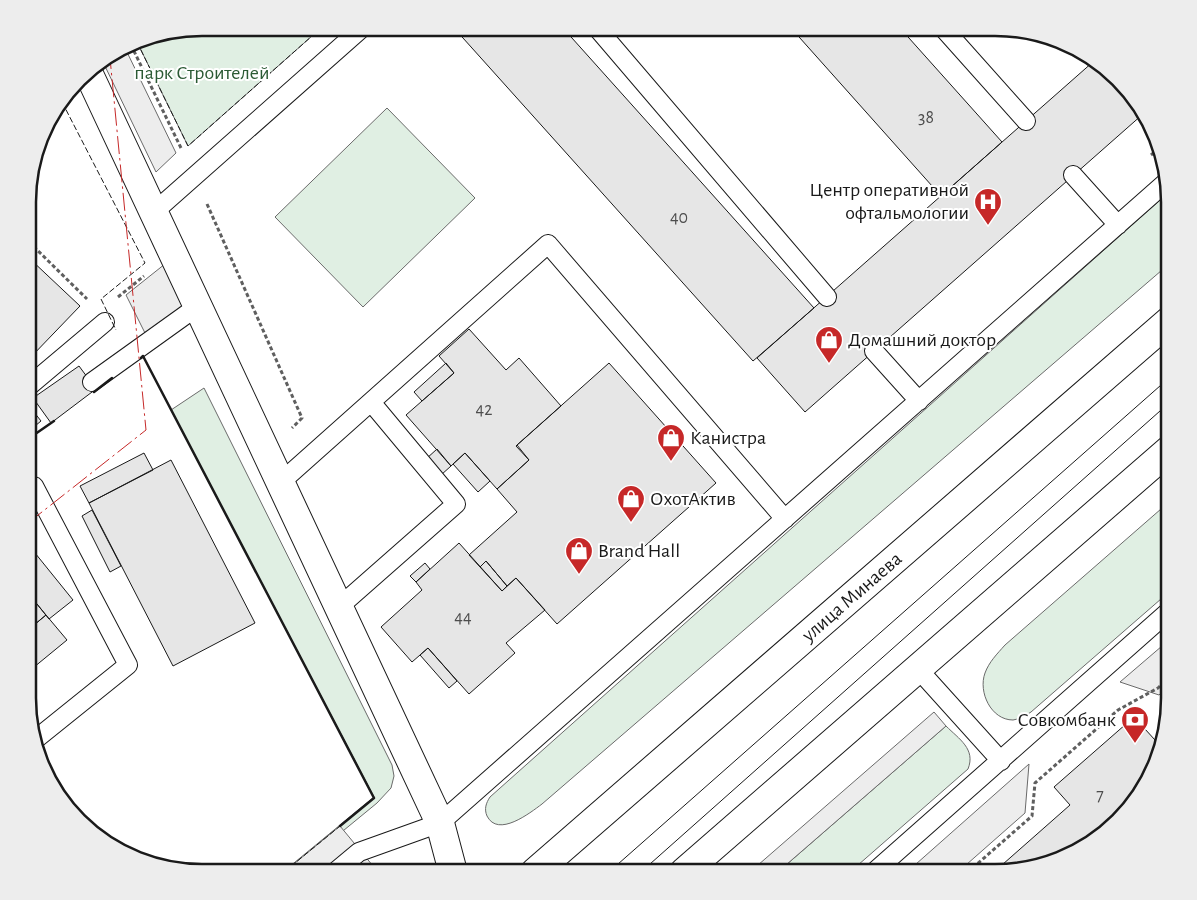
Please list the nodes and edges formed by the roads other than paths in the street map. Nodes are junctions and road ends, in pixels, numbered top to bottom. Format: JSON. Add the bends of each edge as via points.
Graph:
{"nodes":[{"id":1,"x":353,"y":36,"type":"edge"},
{"id":2,"x":604,"y":37,"type":"edge"},
{"id":3,"x":951,"y":37,"type":"edge"},
{"id":4,"x":91,"y":79,"type":"edge"},
{"id":5,"x":1026,"y":121,"type":"dead end"},
{"id":6,"x":1073,"y":175,"type":"dead end"},
{"id":7,"x":1160,"y":188,"type":"edge"},
{"id":8,"x":154,"y":212,"type":"junction"},
{"id":9,"x":1118,"y":226,"type":"junction"},
{"id":10,"x":827,"y":297,"type":"dead end"},
{"id":11,"x":198,"y":306,"type":"junction"},
{"id":12,"x":102,"y":317,"type":"road end"},
{"id":13,"x":1161,"y":328,"type":"edge"},
{"id":14,"x":874,"y":351,"type":"dead end"},
{"id":15,"x":36,"y":380,"type":"edge"},
{"id":16,"x":92,"y":382,"type":"dead end"},
{"id":17,"x":919,"y":401,"type":"junction"},
{"id":18,"x":371,"y":402,"type":"junction"},
{"id":19,"x":1160,"y":457,"type":"edge"},
{"id":20,"x":281,"y":482,"type":"junction"},
{"id":21,"x":37,"y":491,"type":"edge"},
{"id":22,"x":785,"y":519,"type":"junction"},
{"id":23,"x":339,"y":607,"type":"junction"},
{"id":24,"x":1160,"y":619,"type":"edge"},
{"id":25,"x":918,"y":669,"type":"junction"},
{"id":26,"x":40,"y":736,"type":"edge"},
{"id":27,"x":1001,"y":761,"type":"junction"},
{"id":28,"x":440,"y":823,"type":"junction"},
{"id":29,"x":346,"y":863,"type":"edge"},
{"id":30,"x":451,"y":863,"type":"edge"},
{"id":31,"x":545,"y":863,"type":"edge"},
{"id":32,"x":694,"y":864,"type":"edge"},
{"id":33,"x":883,"y":864,"type":"edge"}],
"edges":[{"from":1,"to":8,"type":"lane"},
{"from":2,"to":10,"type":"lane"},
{"from":3,"to":5,"type":"lane"},
{"from":4,"to":8,"type":"main road"},
{"from":6,"to":9,"type":"lane"},
{"from":7,"to":9,"type":"lane"},
{"from":8,"to":11,"type":"main road"},
{"from":9,"to":17,"type":"lane"},
{"from":11,"to":16,"type":"lane"},
{"from":11,"to":20,"type":"main road"},
{"from":12,"to":15,"type":"lane","via":[[88,336]]},
{"from":13,"to":31,"type":"main road","name":"улица Минаева"},
{"from":14,"to":17,"type":"lane"},
{"from":17,"to":22,"type":"lane"},
{"from":18,"to":20,"type":"lane"},
{"from":18,"to":22,"type":"lane","via":[[548,244]]},
{"from":18,"to":23,"type":"lane","via":[[456,504]]},
{"from":19,"to":25,"type":"main road"},
{"from":20,"to":23,"type":"main road"},
{"from":21,"to":26,"type":"lane","via":[[128,665]]},
{"from":22,"to":28,"type":"lane"},
{"from":23,"to":28,"type":"main road"},
{"from":24,"to":27,"type":"lane"},
{"from":25,"to":27,"type":"lane"},
{"from":25,"to":32,"type":"main road"},
{"from":27,"to":33,"type":"lane"},
{"from":28,"to":29,"type":"lane","via":[[359,852]]},
{"from":28,"to":30,"type":"main road"}]}
